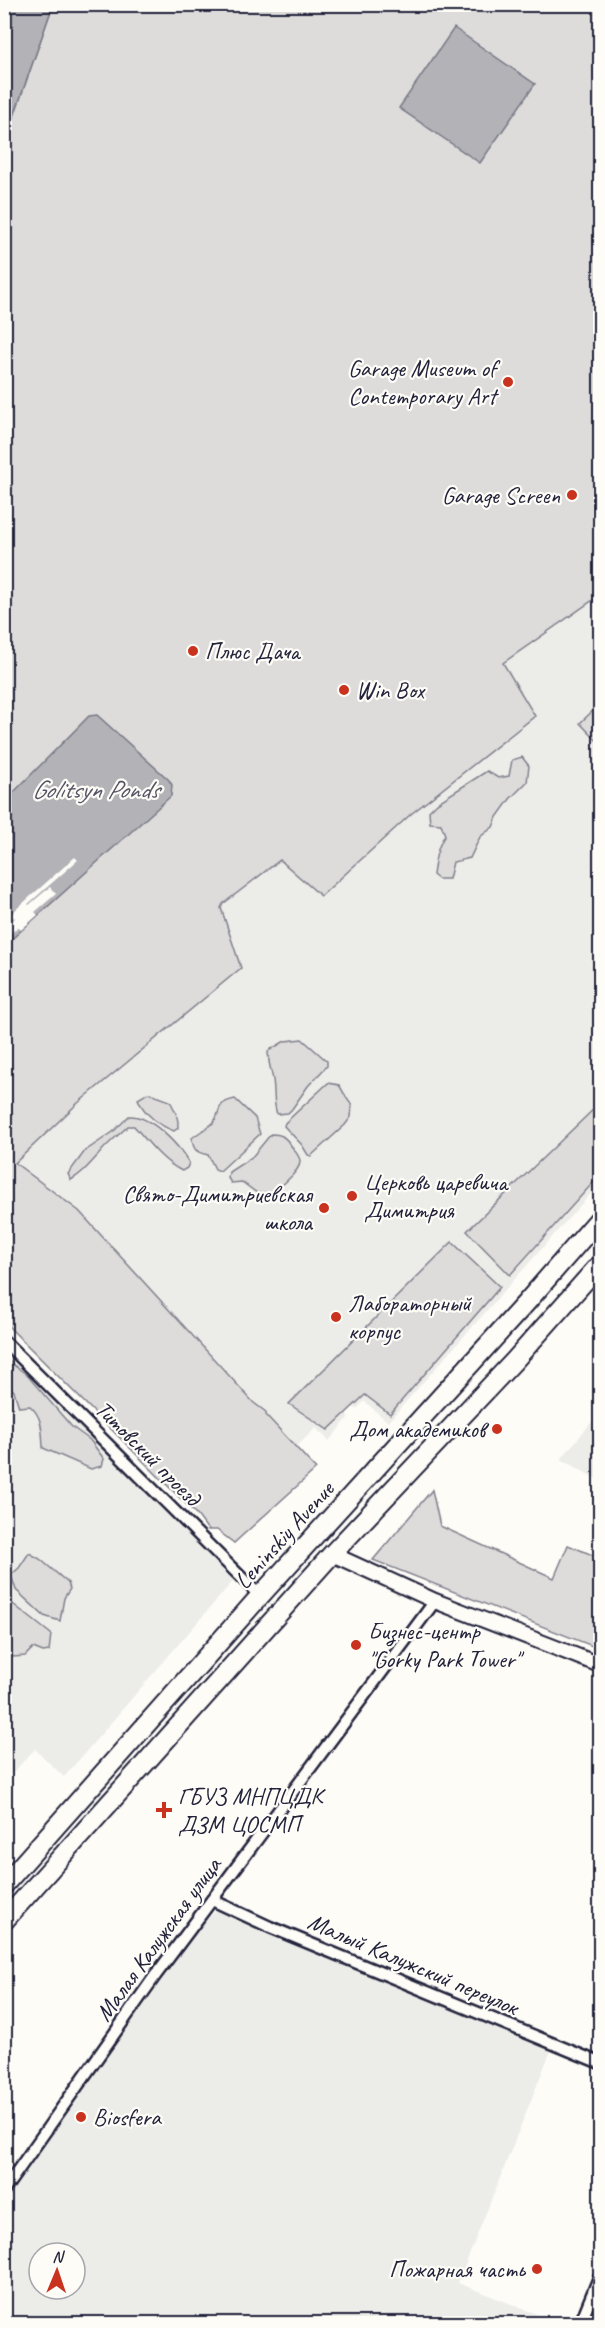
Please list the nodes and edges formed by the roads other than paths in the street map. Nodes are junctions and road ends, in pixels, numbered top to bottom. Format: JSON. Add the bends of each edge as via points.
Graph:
{"nodes":[{"id":1,"x":600,"y":1218,"type":"edge"},
{"id":2,"x":600,"y":1264,"type":"edge"},
{"id":3,"x":4,"y":1341,"type":"edge"},
{"id":4,"x":332,"y":1554,"type":"junction"},
{"id":5,"x":260,"y":1596,"type":"junction"},
{"id":6,"x":435,"y":1600,"type":"junction"},
{"id":7,"x":600,"y":1665,"type":"edge"},
{"id":8,"x":4,"y":1885,"type":"edge"},
{"id":9,"x":212,"y":1899,"type":"junction"},
{"id":10,"x":4,"y":1921,"type":"edge"},
{"id":11,"x":600,"y":2063,"type":"edge"},
{"id":12,"x":4,"y":2190,"type":"edge"},
{"id":13,"x":600,"y":2275,"type":"edge"},
{"id":14,"x":580,"y":2324,"type":"edge"}],
"edges":[{"from":1,"to":5,"type":"main road","name":"Leninskiy Avenue"},
{"from":2,"to":4,"type":"main road","name":"Leninskiy Avenue"},
{"from":3,"to":5,"type":"street","name":"Титовский проезд"},
{"from":4,"to":6,"type":"street"},
{"from":4,"to":10,"type":"main road","name":"Leninskiy Avenue"},
{"from":5,"to":8,"type":"main road","name":"Leninskiy Avenue"},
{"from":6,"to":7,"type":"street"},
{"from":6,"to":9,"type":"street","name":"Малая Калужская улица"},
{"from":9,"to":11,"type":"street","name":"Малый Калужский переулок","via":[[270,1927]]},
{"from":9,"to":12,"type":"street","name":"Малая Калужская улица"},
{"from":13,"to":14,"type":"street"}]}
